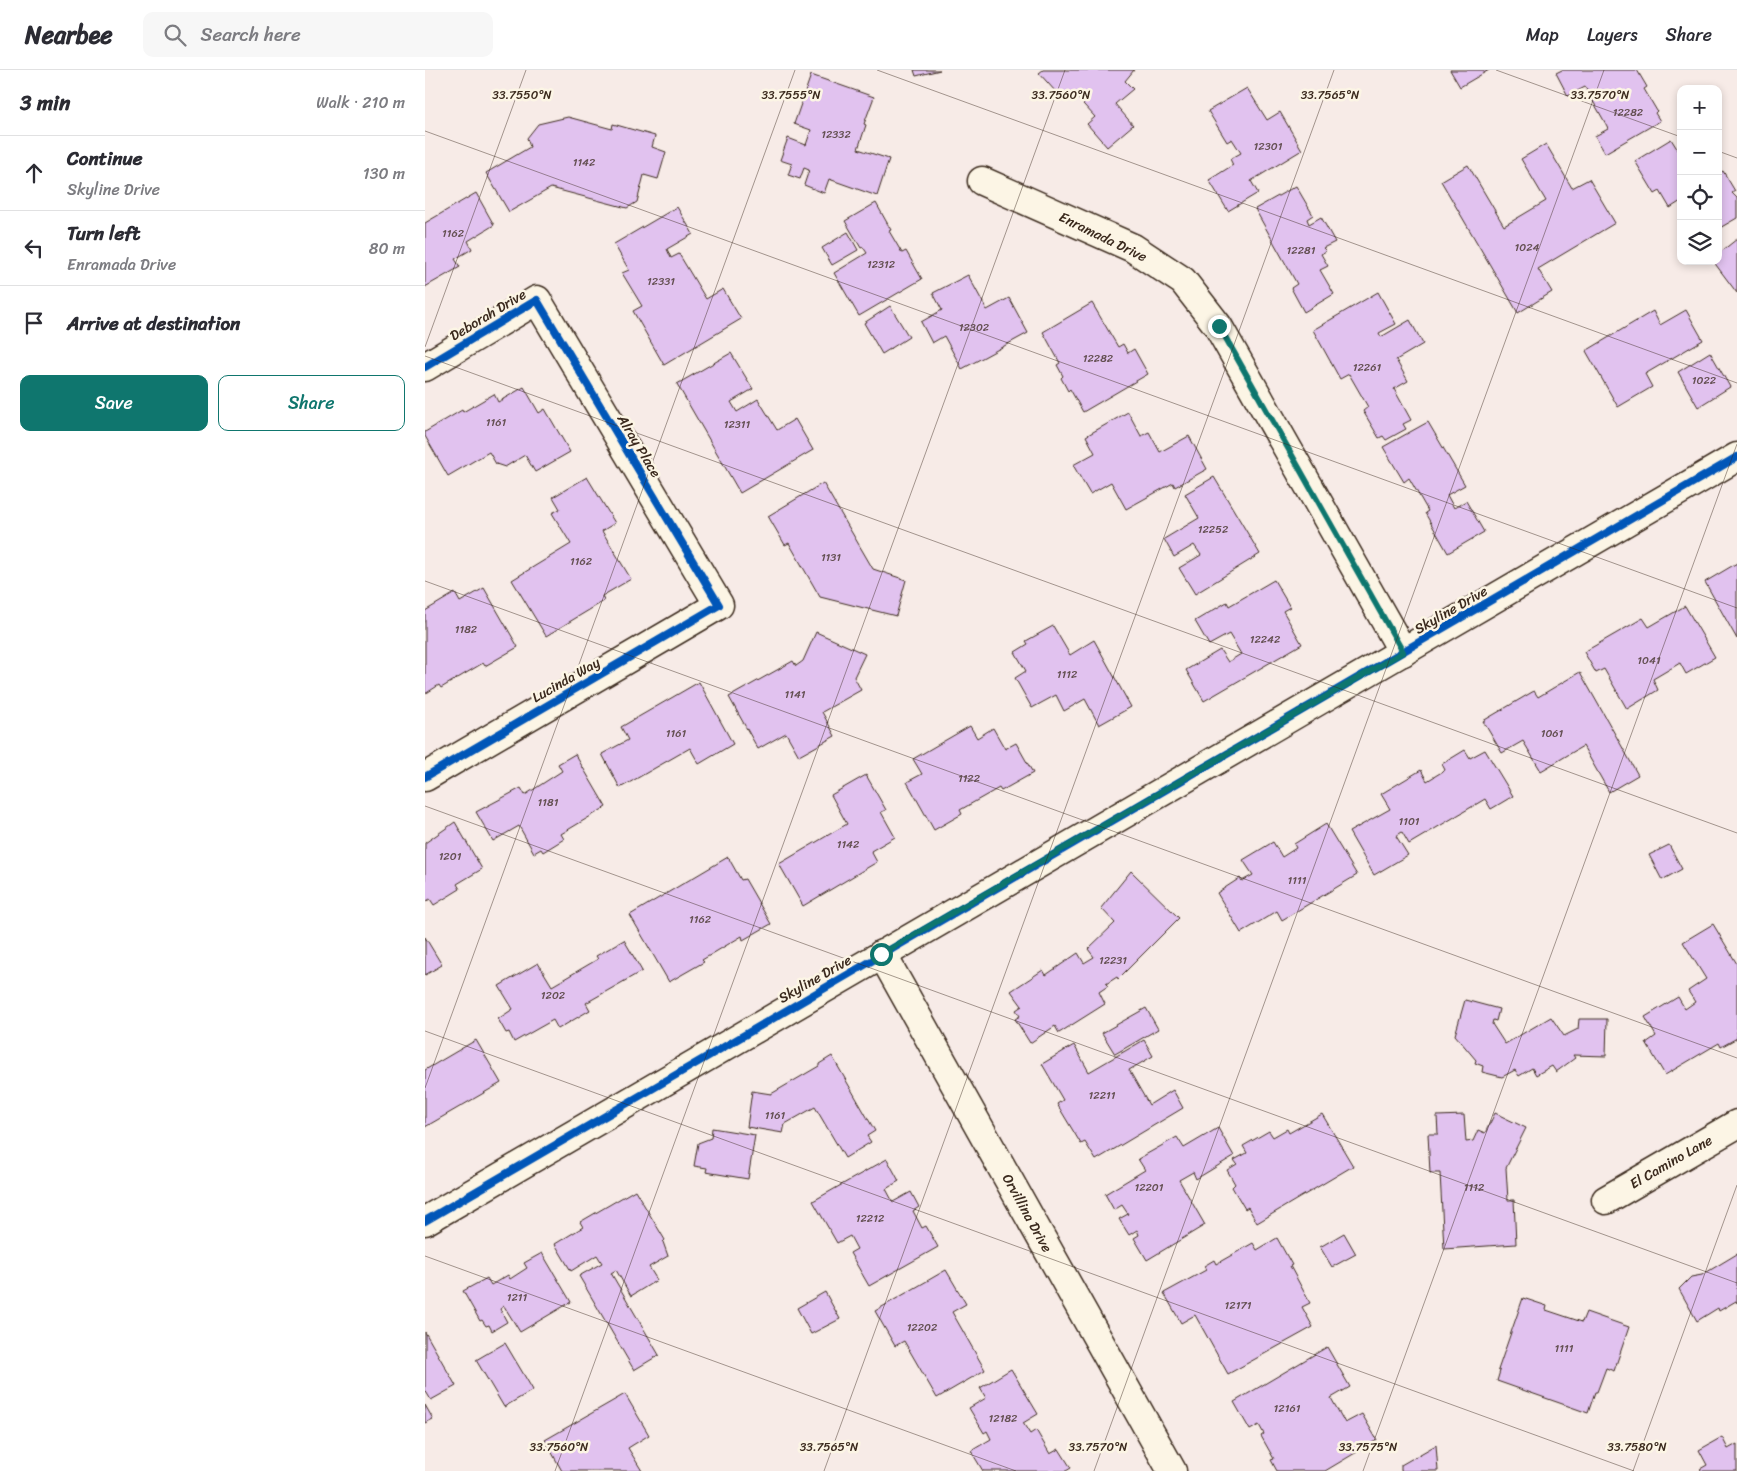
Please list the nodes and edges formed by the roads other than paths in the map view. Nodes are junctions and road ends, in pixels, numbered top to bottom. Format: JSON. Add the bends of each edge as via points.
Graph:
{"nodes":[{"id":1,"x":982,"y":182,"type":"dead end"},
{"id":2,"x":537,"y":300,"type":"joint"},
{"id":3,"x":425,"y":367,"type":"edge"},
{"id":4,"x":1737,"y":457,"type":"edge"},
{"id":5,"x":719,"y":605,"type":"joint"},
{"id":6,"x":1403,"y":652,"type":"junction"},
{"id":7,"x":425,"y":777,"type":"edge"},
{"id":8,"x":881,"y":954,"type":"junction"},
{"id":9,"x":1737,"y":1124,"type":"edge"},
{"id":10,"x":1606,"y":1200,"type":"dead end"},
{"id":11,"x":425,"y":1221,"type":"edge"},
{"id":12,"x":1172,"y":1471,"type":"edge"}],
"edges":[{"from":1,"to":6,"type":"street","name":"Enramada Drive","via":[[1133,248],[1183,281],[1219,326]]},
{"from":2,"to":3,"type":"street","name":"Deborah Drive"},
{"from":2,"to":5,"type":"street","name":"Alray Place"},
{"from":4,"to":6,"type":"street","name":"Skyline Drive"},
{"from":5,"to":7,"type":"street","name":"Lucinda Way"},
{"from":6,"to":8,"type":"street","name":"Skyline Drive"},
{"from":8,"to":11,"type":"street","name":"Skyline Drive"},
{"from":8,"to":12,"type":"street","name":"Orvillina Drive"},
{"from":9,"to":10,"type":"street","name":"El Camino Lane"}]}
